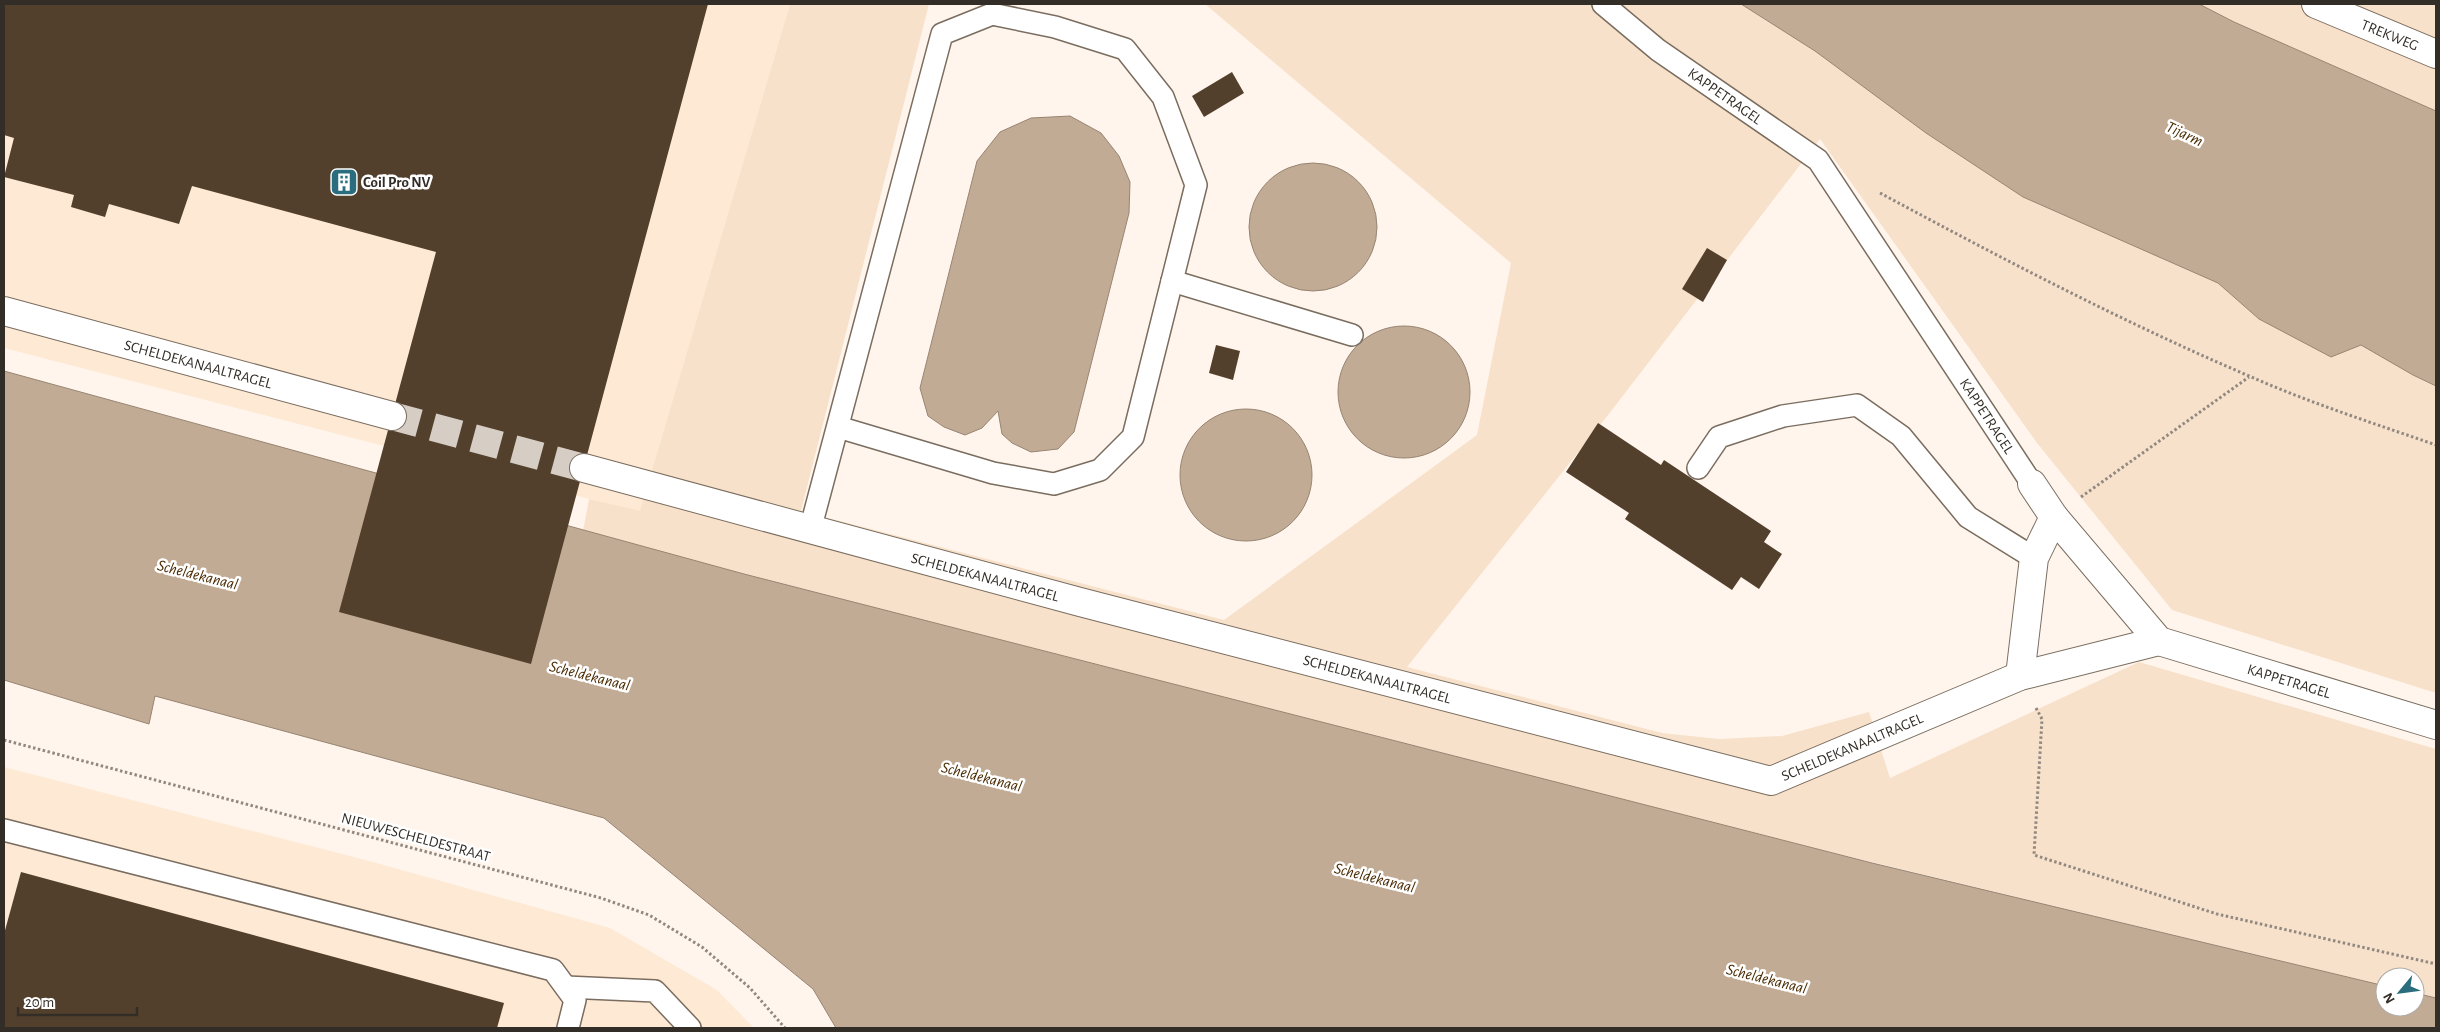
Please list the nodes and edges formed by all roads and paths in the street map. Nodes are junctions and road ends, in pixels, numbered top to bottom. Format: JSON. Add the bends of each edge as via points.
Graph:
{"nodes":[{"id":1,"x":1603,"y":4,"type":"edge"},
{"id":2,"x":2316,"y":4,"type":"edge"},
{"id":3,"x":2436,"y":54,"type":"edge"},
{"id":4,"x":1875,"y":191,"type":"dead end"},
{"id":5,"x":1172,"y":281,"type":"junction"},
{"id":6,"x":4,"y":311,"type":"edge"},
{"id":7,"x":1352,"y":335,"type":"dead end"},
{"id":8,"x":2249,"y":376,"type":"junction"},
{"id":9,"x":392,"y":416,"type":"tunnel mouth"},
{"id":10,"x":838,"y":427,"type":"junction"},
{"id":11,"x":2436,"y":445,"type":"edge"},
{"id":12,"x":584,"y":468,"type":"tunnel mouth"},
{"id":13,"x":1698,"y":468,"type":"dead end"},
{"id":14,"x":2032,"y":484,"type":"joint"},
{"id":15,"x":2054,"y":517,"type":"junction"},
{"id":16,"x":810,"y":530,"type":"junction"},
{"id":17,"x":2034,"y":558,"type":"junction"},
{"id":18,"x":2159,"y":641,"type":"junction"},
{"id":19,"x":2020,"y":676,"type":"junction"},
{"id":20,"x":2436,"y":725,"type":"edge"},
{"id":21,"x":4,"y":740,"type":"edge"},
{"id":22,"x":4,"y":830,"type":"edge"},
{"id":23,"x":2436,"y":964,"type":"edge"},
{"id":24,"x":566,"y":987,"type":"junction"},
{"id":25,"x":568,"y":1028,"type":"edge"},
{"id":26,"x":690,"y":1028,"type":"edge"},
{"id":27,"x":785,"y":1028,"type":"edge"}],
"edges":[{"from":1,"to":14,"type":"lane","name":"KAPPETRAGEL","via":[[1658,50],[1818,160]]},
{"from":2,"to":3,"type":"street","name":"TREKWEG"},
{"from":4,"to":8,"type":"path","via":[[2098,307]]},
{"from":5,"to":7,"type":"lane"},
{"from":5,"to":10,"type":"lane","via":[[1133,437],[1100,470],[1054,484],[993,473]]},
{"from":5,"to":10,"type":"lane","via":[[1196,184],[1163,97],[1125,49],[1055,27],[992,14],[942,34]]},
{"from":6,"to":9,"type":"street","name":"SCHELDEKANAALTRAGEL"},
{"from":8,"to":11,"type":"path","via":[[2328,408]]},
{"from":8,"to":15,"type":"path"},
{"from":10,"to":16,"type":"lane"},
{"from":12,"to":16,"type":"street","name":"SCHELDEKANAALTRAGEL"},
{"from":13,"to":17,"type":"lane","via":[[1719,437],[1783,416],[1857,405],[1901,436],[1968,517]]},
{"from":14,"to":15,"type":"street","name":"KAPPETRAGEL"},
{"from":15,"to":17,"type":"street"},
{"from":15,"to":18,"type":"street","name":"KAPPETRAGEL"},
{"from":16,"to":19,"type":"street","name":"SCHELDEKANAALTRAGEL","via":[[1771,782]]},
{"from":17,"to":19,"type":"street"},
{"from":18,"to":19,"type":"street","name":"SCHELDEKANAALTRAGEL"},
{"from":18,"to":20,"type":"street","name":"KAPPETRAGEL"},
{"from":19,"to":23,"type":"path","via":[[2042,719],[2034,855],[2218,914]]},
{"from":21,"to":27,"type":"path","name":"NIEUWESCHELDESTRAAT","via":[[591,895],[649,915],[702,947],[750,988]]},
{"from":22,"to":24,"type":"lane","via":[[552,970]]},
{"from":24,"to":25,"type":"lane","via":[[575,1000]]},
{"from":24,"to":26,"type":"lane","via":[[655,991]]}]}
